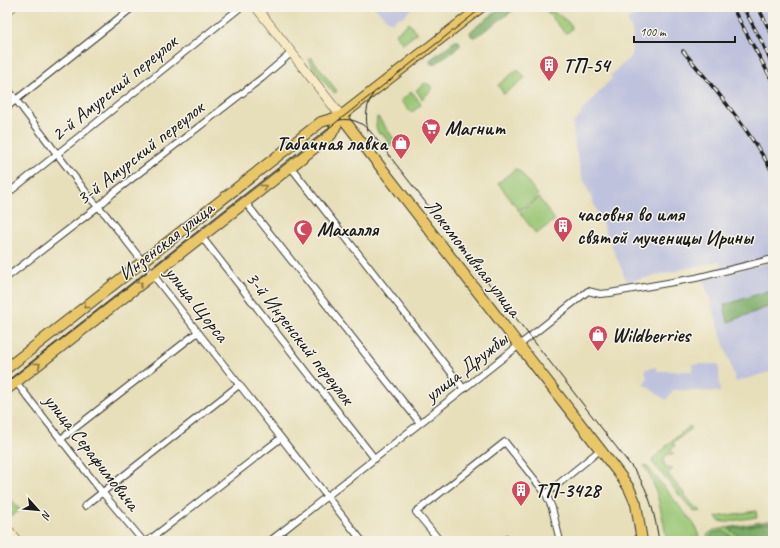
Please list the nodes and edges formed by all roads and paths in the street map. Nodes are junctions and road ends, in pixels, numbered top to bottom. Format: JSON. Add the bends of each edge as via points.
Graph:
{"nodes":[{"id":1,"x":12,"y":7,"type":"edge"},
{"id":2,"x":133,"y":7,"type":"edge"},
{"id":3,"x":241,"y":7,"type":"edge"},
{"id":4,"x":256,"y":7,"type":"edge"},
{"id":5,"x":481,"y":7,"type":"edge"},
{"id":6,"x":7,"y":11,"type":"edge"},
{"id":7,"x":291,"y":53,"type":"junction"},
{"id":8,"x":7,"y":88,"type":"edge"},
{"id":9,"x":17,"y":99,"type":"junction"},
{"id":10,"x":7,"y":107,"type":"edge"},
{"id":11,"x":341,"y":116,"type":"junction"},
{"id":12,"x":57,"y":155,"type":"junction"},
{"id":13,"x":290,"y":166,"type":"junction"},
{"id":14,"x":7,"y":194,"type":"edge"},
{"id":15,"x":245,"y":202,"type":"junction"},
{"id":16,"x":99,"y":206,"type":"junction"},
{"id":17,"x":201,"y":236,"type":"junction"},
{"id":18,"x":773,"y":259,"type":"edge"},
{"id":19,"x":143,"y":262,"type":"junction"},
{"id":20,"x":153,"y":274,"type":"junction"},
{"id":21,"x":7,"y":277,"type":"edge"},
{"id":22,"x":198,"y":332,"type":"junction"},
{"id":23,"x":519,"y":346,"type":"junction"},
{"id":24,"x":7,"y":368,"type":"edge"},
{"id":25,"x":16,"y":382,"type":"junction"},
{"id":26,"x":239,"y":385,"type":"junction"},
{"id":27,"x":7,"y":389,"type":"edge"},
{"id":28,"x":464,"y":389,"type":"junction"},
{"id":29,"x":420,"y":423,"type":"junction"},
{"id":30,"x":281,"y":438,"type":"junction"},
{"id":31,"x":61,"y":439,"type":"junction"},
{"id":32,"x":600,"y":450,"type":"junction"},
{"id":33,"x":375,"y":459,"type":"junction"},
{"id":34,"x":102,"y":492,"type":"junction"},
{"id":35,"x":546,"y":494,"type":"junction"},
{"id":36,"x":327,"y":497,"type":"junction"},
{"id":37,"x":85,"y":506,"type":"dead end"},
{"id":38,"x":7,"y":528,"type":"edge"},
{"id":39,"x":17,"y":541,"type":"edge"},
{"id":40,"x":143,"y":541,"type":"edge"},
{"id":41,"x":148,"y":541,"type":"edge"},
{"id":42,"x":270,"y":541,"type":"edge"},
{"id":43,"x":362,"y":541,"type":"edge"},
{"id":44,"x":440,"y":541,"type":"edge"},
{"id":45,"x":560,"y":541,"type":"edge"},
{"id":46,"x":642,"y":541,"type":"edge"}],
"edges":[{"from":1,"to":6,"type":"main road"},
{"from":2,"to":9,"type":"street"},
{"from":3,"to":12,"type":"street","name":"2-й Амурский переулок"},
{"from":4,"to":7,"type":"main road","name":"Локомотивная улица"},
{"from":5,"to":11,"type":"main road","name":"Инзенская улица"},
{"from":7,"to":11,"type":"main road","name":"Локомотивная улица"},
{"from":7,"to":16,"type":"street","name":"3-й Амурский переулок"},
{"from":8,"to":9,"type":"street","name":"улица Щорса"},
{"from":9,"to":10,"type":"street"},
{"from":9,"to":12,"type":"street","name":"улица Щорса"},
{"from":11,"to":13,"type":"main road","name":"Инзенская улица","via":[[330,135]]},
{"from":11,"to":19,"type":"main road","name":"Инзенская улица","via":[[321,122]]},
{"from":11,"to":23,"type":"main road","name":"Локомотивная улица"},
{"from":12,"to":14,"type":"street","name":"2-й Амурский переулок"},
{"from":12,"to":16,"type":"street","name":"улица Щорса"},
{"from":15,"to":13,"type":"main road","name":"Инзенская улица","one_way":true},
{"from":13,"to":28,"type":"street"},
{"from":15,"to":17,"type":"main road","name":"Инзенская улица"},
{"from":15,"to":29,"type":"street"},
{"from":16,"to":19,"type":"street","name":"улица Щорса"},
{"from":16,"to":21,"type":"street","name":"3-й Амурский переулок"},
{"from":17,"to":20,"type":"main road","name":"Инзенская улица"},
{"from":17,"to":33,"type":"street","name":"3-й Инзенский переулок"},
{"from":18,"to":23,"type":"street","name":"улица Дружбы","via":[[696,278],[621,291],[600,294],[588,291]]},
{"from":19,"to":20,"type":"street","name":"улица Щорса"},
{"from":19,"to":24,"type":"main road","name":"Инзенская улица","one_way":true},
{"from":20,"to":22,"type":"street","name":"улица Щорса"},
{"from":25,"to":20,"type":"main road","name":"Инзенская улица","one_way":true},
{"from":22,"to":26,"type":"street","name":"улица Щорса"},
{"from":22,"to":31,"type":"street"},
{"from":23,"to":28,"type":"street","name":"улица Дружбы"},
{"from":23,"to":32,"type":"main road","name":"Локомотивная улица"},
{"from":25,"to":27,"type":"main road","name":"Инзенская улица"},
{"from":25,"to":31,"type":"street","name":"улица Серафимовича"},
{"from":26,"to":30,"type":"street","name":"улица Щорса"},
{"from":26,"to":34,"type":"street"},
{"from":28,"to":29,"type":"street","name":"улица Дружбы"},
{"from":29,"to":33,"type":"street","name":"улица Дружбы"},
{"from":30,"to":36,"type":"street","name":"улица Щорса"},
{"from":30,"to":41,"type":"street"},
{"from":31,"to":34,"type":"street","name":"улица Серафимовича"},
{"from":32,"to":35,"type":"street"},
{"from":32,"to":46,"type":"main road","name":"Локомотивная улица","via":[[629,488],[636,504]]},
{"from":33,"to":36,"type":"street","name":"улица Дружбы"},
{"from":34,"to":37,"type":"street"},
{"from":34,"to":40,"type":"street","name":"улица Серафимовича"},
{"from":35,"to":44,"type":"street","via":[[505,442],[416,512]]},
{"from":35,"to":45,"type":"street"},
{"from":36,"to":42,"type":"street","name":"улица Дружбы"},
{"from":36,"to":43,"type":"street","name":"улица Щорса"},
{"from":38,"to":39,"type":"main road"}]}
